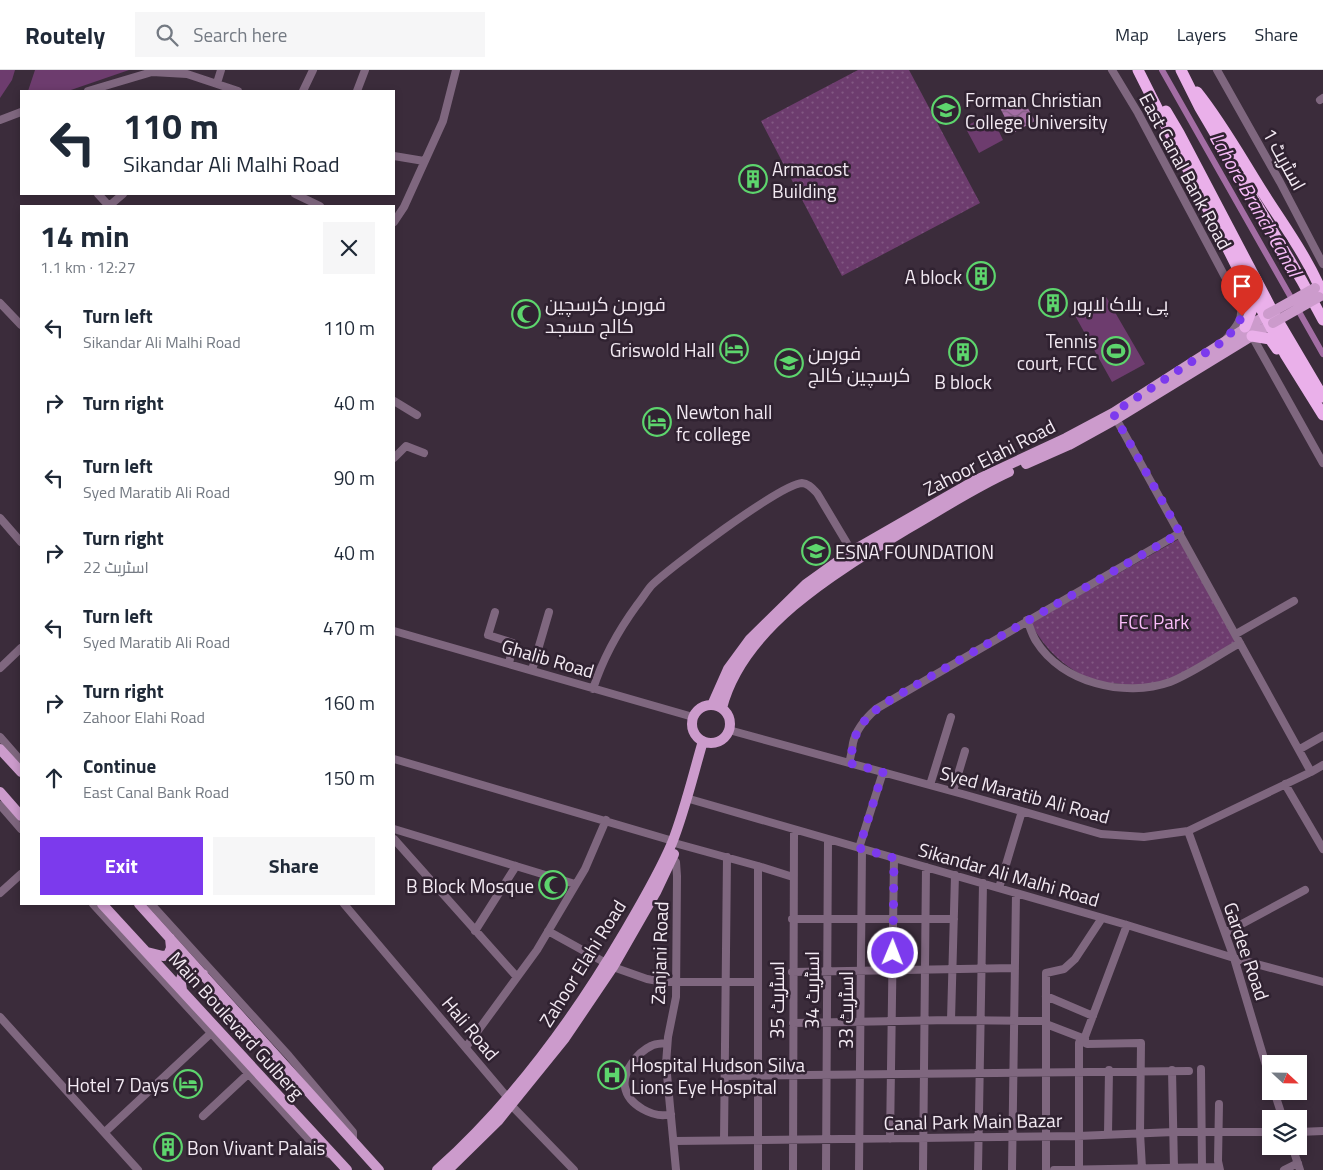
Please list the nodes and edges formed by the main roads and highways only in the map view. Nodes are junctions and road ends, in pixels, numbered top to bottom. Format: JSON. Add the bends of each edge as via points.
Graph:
{"nodes":[{"id":1,"x":1139,"y":70,"type":"edge"},
{"id":2,"x":1184,"y":74,"type":"edge"},
{"id":3,"x":1321,"y":289,"type":"edge"},
{"id":4,"x":1250,"y":293,"type":"junction"},
{"id":5,"x":1269,"y":320,"type":"junction"},
{"id":6,"x":1323,"y":320,"type":"edge"},
{"id":7,"x":1248,"y":332,"type":"junction"},
{"id":8,"x":1285,"y":354,"type":"junction"},
{"id":9,"x":1323,"y":397,"type":"edge"},
{"id":10,"x":1323,"y":415,"type":"edge"},
{"id":11,"x":1114,"y":416,"type":"junction"},
{"id":12,"x":717,"y":706,"type":"junction"},
{"id":13,"x":706,"y":742,"type":"junction"},
{"id":14,"x":0,"y":749,"type":"edge"},
{"id":15,"x":20,"y":771,"type":"edge"},
{"id":16,"x":0,"y":792,"type":"edge"},
{"id":17,"x":20,"y":815,"type":"edge"},
{"id":18,"x":675,"y":843,"type":"junction"},
{"id":19,"x":103,"y":905,"type":"edge"},
{"id":20,"x":141,"y":905,"type":"edge"},
{"id":21,"x":170,"y":938,"type":"junction"},
{"id":22,"x":146,"y":952,"type":"junction"},
{"id":23,"x":610,"y":964,"type":"junction"},
{"id":24,"x":203,"y":974,"type":"junction"},
{"id":25,"x":182,"y":990,"type":"junction"},
{"id":26,"x":509,"y":1101,"type":"junction"},
{"id":27,"x":347,"y":1170,"type":"edge"},
{"id":28,"x":379,"y":1170,"type":"edge"},
{"id":29,"x":436,"y":1170,"type":"edge"},
{"id":30,"x":448,"y":1170,"type":"edge"}],
"edges":[{"from":1,"to":4,"type":"highway"},
{"from":1,"to":9,"type":"highway","via":[[1179,132],[1274,314]]},
{"from":2,"to":3,"type":"highway","via":[[1206,102]]},
{"from":2,"to":6,"type":"highway","via":[[1200,108]]},
{"from":3,"to":5,"type":"main road","name":"Zahoor Elahi Road","bridge":true},
{"from":4,"to":5,"type":"highway"},
{"from":4,"to":7,"type":"highway","via":[[1252,309]]},
{"from":5,"to":7,"type":"main road","name":"Zahoor Elahi Road"},
{"from":5,"to":8,"type":"highway"},
{"from":7,"to":8,"type":"highway","via":[[1270,339]]},
{"from":7,"to":11,"type":"main road","name":"Zahoor Elahi Road"},
{"from":7,"to":11,"type":"main road","name":"Zahoor Elahi Road","via":[[1225,340]]},
{"from":8,"to":10,"type":"highway"},
{"from":11,"to":12,"type":"main road","name":"Zahoor Elahi Road","via":[[974,481],[806,584],[750,639],[728,669]]},
{"from":12,"to":13,"type":"main road","via":[[729,718],[729,730],[721,740]]},
{"from":12,"to":13,"type":"main road","via":[[700,708],[693,718],[695,734]]},
{"from":13,"to":18,"type":"main road","name":"Zahoor Elahi Road"},
{"from":14,"to":15,"type":"main road"},
{"from":16,"to":17,"type":"main road"},
{"from":18,"to":23,"type":"main road","name":"Zahoor Elahi Road"},
{"from":18,"to":23,"type":"main road","name":"Zahoor Elahi Road","via":[[672,858],[656,892]]},
{"from":19,"to":22,"type":"main road","name":"Main Boulevard Gulberg"},
{"from":20,"to":21,"type":"main road","name":"Main Boulevard Gulberg"},
{"from":21,"to":22,"type":"main road","via":[[168,955]]},
{"from":21,"to":24,"type":"main road","name":"Main Boulevard Gulberg"},
{"from":22,"to":25,"type":"main road","name":"Main Boulevard Gulberg"},
{"from":23,"to":26,"type":"main road","name":"Zahoor Elahi Road"},
{"from":24,"to":25,"type":"main road","via":[[191,970],[185,972],[180,981]]},
{"from":24,"to":28,"type":"main road","name":"Main Boulevard Gulberg"},
{"from":25,"to":27,"type":"main road","name":"Main Boulevard Gulberg"},
{"from":26,"to":29,"type":"main road","name":"Zahoor Elahi Road"},
{"from":26,"to":30,"type":"main road","name":"Zahoor Elahi Road","via":[[498,1120]]}]}
